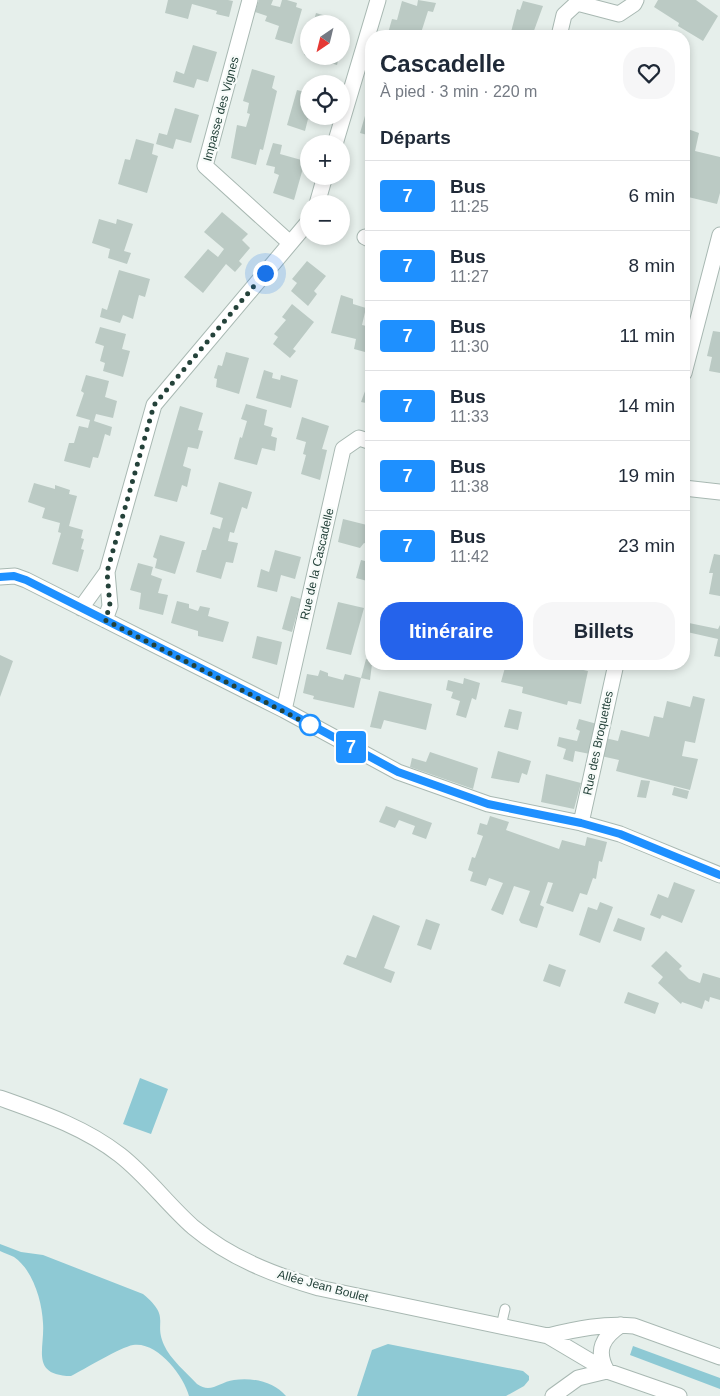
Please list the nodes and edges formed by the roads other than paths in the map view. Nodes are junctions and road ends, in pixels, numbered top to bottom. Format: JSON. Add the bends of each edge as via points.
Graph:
{"nodes":[{"id":1,"x":250,"y":0,"type":"edge"},
{"id":2,"x":378,"y":0,"type":"edge"},
{"id":3,"x":636,"y":0,"type":"edge"},
{"id":4,"x":369,"y":30,"type":"edge"},
{"id":5,"x":560,"y":30,"type":"edge"},
{"id":6,"x":365,"y":44,"type":"edge"},
{"id":7,"x":338,"y":135,"type":"edge"},
{"id":8,"x":300,"y":231,"type":"edge"},
{"id":9,"x":720,"y":235,"type":"edge"},
{"id":10,"x":290,"y":243,"type":"junction"},
{"id":11,"x":690,"y":332,"type":"edge"},
{"id":12,"x":365,"y":440,"type":"edge"},
{"id":13,"x":690,"y":489,"type":"edge"},
{"id":14,"x":720,"y":492,"type":"edge"},
{"id":15,"x":107,"y":572,"type":"junction"},
{"id":16,"x":0,"y":577,"type":"edge"},
{"id":17,"x":81,"y":608,"type":"junction"},
{"id":18,"x":105,"y":620,"type":"junction"},
{"id":19,"x":615,"y":670,"type":"edge"},
{"id":20,"x":284,"y":710,"type":"junction"},
{"id":21,"x":581,"y":823,"type":"junction"},
{"id":22,"x":720,"y":875,"type":"edge"},
{"id":23,"x":0,"y":1098,"type":"edge"},
{"id":24,"x":505,"y":1309,"type":"dead end"},
{"id":25,"x":621,"y":1324,"type":"junction"},
{"id":26,"x":501,"y":1326,"type":"junction"},
{"id":27,"x":548,"y":1336,"type":"junction"},
{"id":28,"x":720,"y":1357,"type":"edge"},
{"id":29,"x":607,"y":1371,"type":"junction"},
{"id":30,"x":553,"y":1396,"type":"edge"},
{"id":31,"x":679,"y":1396,"type":"edge"}],
"edges":[{"from":1,"to":10,"type":"street","name":"Impasse des Vignes","via":[[205,166]]},
{"from":2,"to":4,"type":"street"},
{"from":3,"to":5,"type":"street","via":[[619,14],[577,3],[564,15]]},
{"from":6,"to":7,"type":"street"},
{"from":8,"to":10,"type":"street"},
{"from":9,"to":11,"type":"street"},
{"from":10,"to":15,"type":"street","via":[[154,405]]},
{"from":12,"to":20,"type":"street","name":"Rue de la Cascadelle","via":[[359,438],[343,449]]},
{"from":13,"to":14,"type":"street"},
{"from":15,"to":17,"type":"street"},
{"from":15,"to":18,"type":"street","via":[[110,606]]},
{"from":16,"to":17,"type":"street","via":[[14,576],[26,580]]},
{"from":17,"to":18,"type":"street"},
{"from":18,"to":20,"type":"street"},
{"from":19,"to":21,"type":"street","name":"Rue des Broquettes"},
{"from":20,"to":21,"type":"street","via":[[398,772],[488,804]]},
{"from":21,"to":22,"type":"street","via":[[620,834]]},
{"from":23,"to":26,"type":"street","name":"Allée Jean Boulet","via":[[86,1132],[119,1154],[193,1226],[216,1244],[249,1262],[282,1277],[319,1288]]},
{"from":24,"to":26,"type":"lane"},
{"from":25,"to":27,"type":"street"},
{"from":25,"to":28,"type":"street"},
{"from":25,"to":29,"type":"street","via":[[610,1332],[602,1345],[601,1361]]},
{"from":26,"to":27,"type":"street","name":"Allée Jean Boulet"},
{"from":27,"to":29,"type":"street"},
{"from":29,"to":30,"type":"street","via":[[578,1378]]},
{"from":29,"to":31,"type":"street"}]}
